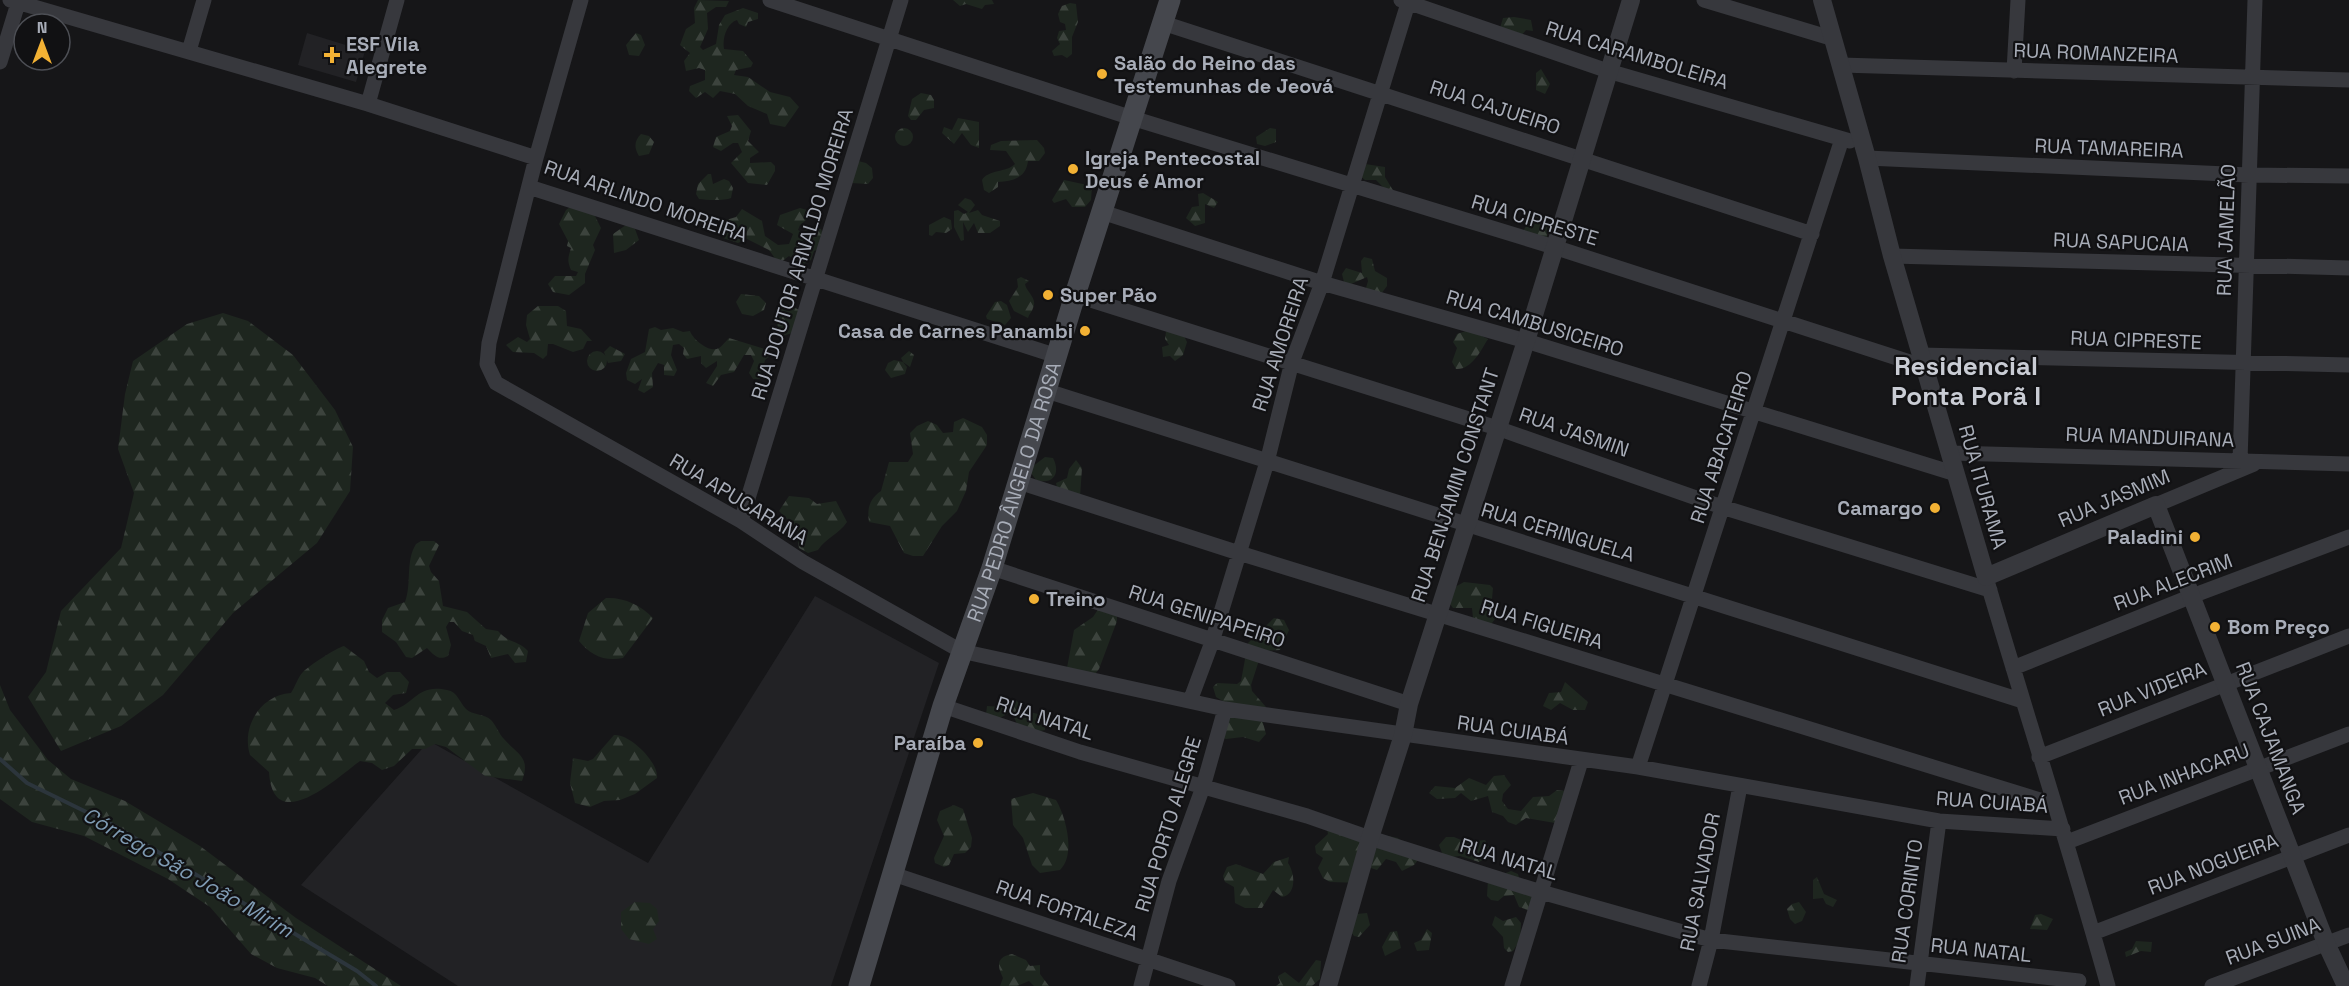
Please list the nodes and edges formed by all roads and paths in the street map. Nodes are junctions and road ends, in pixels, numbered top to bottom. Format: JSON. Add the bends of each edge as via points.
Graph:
{"nodes":[{"id":1,"x":204,"y":0,"type":"edge"},
{"id":2,"x":397,"y":0,"type":"edge"},
{"id":3,"x":581,"y":0,"type":"edge"},
{"id":4,"x":770,"y":0,"type":"edge"},
{"id":5,"x":902,"y":0,"type":"edge"},
{"id":6,"x":1170,"y":0,"type":"edge"},
{"id":7,"x":1631,"y":0,"type":"edge"},
{"id":8,"x":1704,"y":0,"type":"edge"},
{"id":9,"x":1822,"y":0,"type":"edge"},
{"id":10,"x":2018,"y":0,"type":"edge"},
{"id":11,"x":2255,"y":0,"type":"edge"},
{"id":12,"x":16,"y":1,"type":"edge"},
{"id":13,"x":1406,"y":1,"type":"edge"},
{"id":14,"x":1163,"y":23,"type":"junction"},
{"id":15,"x":890,"y":38,"type":"junction"},
{"id":16,"x":1834,"y":39,"type":"junction"},
{"id":17,"x":189,"y":51,"type":"junction"},
{"id":18,"x":0,"y":62,"type":"edge"},
{"id":19,"x":1841,"y":65,"type":"junction"},
{"id":20,"x":1608,"y":71,"type":"junction"},
{"id":21,"x":2014,"y":71,"type":"junction"},
{"id":22,"x":2252,"y":79,"type":"junction"},
{"id":23,"x":2349,"y":80,"type":"edge"},
{"id":24,"x":1381,"y":92,"type":"junction"},
{"id":25,"x":368,"y":104,"type":"junction"},
{"id":26,"x":1132,"y":118,"type":"junction"},
{"id":27,"x":1842,"y":139,"type":"junction"},
{"id":28,"x":1865,"y":151,"type":"junction"},
{"id":29,"x":536,"y":158,"type":"junction"},
{"id":30,"x":1581,"y":158,"type":"junction"},
{"id":31,"x":2249,"y":175,"type":"junction"},
{"id":32,"x":2349,"y":176,"type":"edge"},
{"id":33,"x":1350,"y":186,"type":"junction"},
{"id":34,"x":529,"y":187,"type":"junction"},
{"id":35,"x":1102,"y":212,"type":"junction"},
{"id":36,"x":1812,"y":234,"type":"junction"},
{"id":37,"x":1554,"y":247,"type":"junction"},
{"id":38,"x":1892,"y":256,"type":"junction"},
{"id":39,"x":2246,"y":267,"type":"junction"},
{"id":40,"x":2349,"y":268,"type":"edge"},
{"id":41,"x":816,"y":280,"type":"junction"},
{"id":42,"x":1322,"y":283,"type":"junction"},
{"id":43,"x":1075,"y":295,"type":"junction"},
{"id":44,"x":1784,"y":321,"type":"junction"},
{"id":45,"x":1526,"y":340,"type":"junction"},
{"id":46,"x":1058,"y":356,"type":"junction"},
{"id":47,"x":1923,"y":361,"type":"junction"},
{"id":48,"x":1292,"y":362,"type":"junction"},
{"id":49,"x":2243,"y":364,"type":"junction"},
{"id":50,"x":2349,"y":365,"type":"edge"},
{"id":51,"x":1047,"y":391,"type":"junction"},
{"id":52,"x":1755,"y":413,"type":"junction"},
{"id":53,"x":1497,"y":428,"type":"junction"},
{"id":54,"x":1950,"y":453,"type":"junction"},
{"id":55,"x":2240,"y":461,"type":"junction"},
{"id":56,"x":1267,"y":462,"type":"junction"},
{"id":57,"x":2260,"y":462,"type":"junction"},
{"id":58,"x":2349,"y":464,"type":"edge"},
{"id":59,"x":1956,"y":474,"type":"junction"},
{"id":60,"x":1018,"y":482,"type":"junction"},
{"id":61,"x":2156,"y":505,"type":"junction"},
{"id":62,"x":1722,"y":507,"type":"junction"},
{"id":63,"x":741,"y":521,"type":"junction"},
{"id":64,"x":1465,"y":525,"type":"junction"},
{"id":65,"x":2349,"y":537,"type":"edge"},
{"id":66,"x":1239,"y":553,"type":"junction"},
{"id":67,"x":992,"y":568,"type":"junction"},
{"id":68,"x":1988,"y":583,"type":"junction"},
{"id":69,"x":2192,"y":596,"type":"junction"},
{"id":70,"x":1693,"y":597,"type":"junction"},
{"id":71,"x":1437,"y":614,"type":"junction"},
{"id":72,"x":2349,"y":636,"type":"edge"},
{"id":73,"x":1212,"y":642,"type":"junction"},
{"id":74,"x":961,"y":651,"type":"junction"},
{"id":75,"x":2013,"y":668,"type":"junction"},
{"id":76,"x":2225,"y":682,"type":"junction"},
{"id":77,"x":1665,"y":684,"type":"junction"},
{"id":78,"x":1190,"y":701,"type":"junction"},
{"id":79,"x":2023,"y":701,"type":"junction"},
{"id":80,"x":1409,"y":704,"type":"junction"},
{"id":81,"x":943,"y":706,"type":"junction"},
{"id":82,"x":1226,"y":709,"type":"junction"},
{"id":83,"x":2349,"y":734,"type":"edge"},
{"id":84,"x":1403,"y":735,"type":"junction"},
{"id":85,"x":2039,"y":757,"type":"junction"},
{"id":86,"x":1581,"y":761,"type":"junction"},
{"id":87,"x":1638,"y":767,"type":"junction"},
{"id":88,"x":2259,"y":768,"type":"junction"},
{"id":89,"x":1740,"y":786,"type":"junction"},
{"id":90,"x":1203,"y":787,"type":"junction"},
{"id":91,"x":2053,"y":804,"type":"junction"},
{"id":92,"x":1939,"y":821,"type":"junction"},
{"id":93,"x":2065,"y":835,"type":"junction"},
{"id":94,"x":2349,"y":835,"type":"edge"},
{"id":95,"x":1370,"y":838,"type":"junction"},
{"id":96,"x":2292,"y":856,"type":"junction"},
{"id":97,"x":893,"y":874,"type":"junction"},
{"id":98,"x":1541,"y":892,"type":"junction"},
{"id":99,"x":2093,"y":933,"type":"junction"},
{"id":100,"x":2349,"y":934,"type":"edge"},
{"id":101,"x":1711,"y":940,"type":"junction"},
{"id":102,"x":2326,"y":943,"type":"junction"},
{"id":103,"x":1149,"y":960,"type":"junction"},
{"id":104,"x":1920,"y":965,"type":"junction"},
{"id":105,"x":2079,"y":983,"type":"edge"},
{"id":106,"x":2107,"y":983,"type":"edge"},
{"id":107,"x":858,"y":986,"type":"edge"},
{"id":108,"x":1141,"y":986,"type":"edge"},
{"id":109,"x":1228,"y":986,"type":"edge"},
{"id":110,"x":1328,"y":986,"type":"edge"},
{"id":111,"x":1512,"y":986,"type":"edge"},
{"id":112,"x":1699,"y":986,"type":"edge"},
{"id":113,"x":1917,"y":986,"type":"edge"},
{"id":114,"x":2212,"y":986,"type":"edge"},
{"id":115,"x":2346,"y":986,"type":"edge"}],
"edges":[{"from":1,"to":17,"type":"street"},
{"from":2,"to":25,"type":"street"},
{"from":3,"to":29,"type":"street"},
{"from":4,"to":15,"type":"street","name":"RUA CIPRESTE"},
{"from":5,"to":15,"type":"street","name":"RUA DOUTOR ARNALDO MOREIRA"},
{"from":6,"to":14,"type":"main road","name":"RUA PEDRO ÂNGELO DA ROSA"},
{"from":7,"to":20,"type":"street","name":"RUA BENJAMIN CONSTANT"},
{"from":8,"to":16,"type":"street"},
{"from":9,"to":16,"type":"street","name":"RUA ITURAMA"},
{"from":10,"to":21,"type":"street"},
{"from":11,"to":22,"type":"street","name":"RUA JAMELÃO"},
{"from":12,"to":17,"type":"street","name":"RUA ARLINDO MOREIRA"},
{"from":12,"to":18,"type":"street"},
{"from":13,"to":20,"type":"street","name":"RUA CARAMBOLEIRA"},
{"from":13,"to":24,"type":"street","name":"RUA AMOREIRA"},
{"from":14,"to":24,"type":"street","name":"RUA CAJUEIRO"},
{"from":14,"to":26,"type":"main road","name":"RUA PEDRO ÂNGELO DA ROSA"},
{"from":15,"to":26,"type":"street","name":"RUA CIPRESTE"},
{"from":15,"to":41,"type":"street","name":"RUA DOUTOR ARNALDO MOREIRA"},
{"from":16,"to":19,"type":"street","name":"RUA ITURAMA"},
{"from":17,"to":25,"type":"street","name":"RUA ARLINDO MOREIRA"},
{"from":19,"to":21,"type":"street","name":"RUA ROMANZEIRA"},
{"from":19,"to":28,"type":"street","name":"RUA ITURAMA"},
{"from":20,"to":27,"type":"street","name":"RUA CARAMBOLEIRA"},
{"from":20,"to":30,"type":"street","name":"RUA BENJAMIN CONSTANT"},
{"from":21,"to":22,"type":"street","name":"RUA ROMANZEIRA"},
{"from":22,"to":23,"type":"street","name":"RUA ROMANZEIRA"},
{"from":22,"to":31,"type":"street","name":"RUA JAMELÃO"},
{"from":24,"to":30,"type":"street","name":"RUA CAJUEIRO"},
{"from":24,"to":33,"type":"street","name":"RUA AMOREIRA"},
{"from":25,"to":29,"type":"street","name":"RUA ARLINDO MOREIRA"},
{"from":26,"to":33,"type":"street","name":"RUA CIPRESTE"},
{"from":26,"to":35,"type":"main road","name":"RUA PEDRO ÂNGELO DA ROSA"},
{"from":27,"to":28,"type":"street","name":"RUA CARAMBOLEIRA"},
{"from":27,"to":36,"type":"street","name":"RUA ABACATEIRO"},
{"from":28,"to":31,"type":"street","name":"RUA TAMAREIRA"},
{"from":28,"to":38,"type":"street","name":"RUA ITURAMA"},
{"from":29,"to":34,"type":"street","name":"RUA ARLINDO MOREIRA"},
{"from":30,"to":36,"type":"street","name":"RUA CAJUEIRO"},
{"from":30,"to":37,"type":"street","name":"RUA BENJAMIN CONSTANT"},
{"from":31,"to":32,"type":"street","name":"RUA TAMAREIRA"},
{"from":31,"to":39,"type":"street","name":"RUA JAMELÃO"},
{"from":33,"to":37,"type":"street","name":"RUA CIPRESTE"},
{"from":33,"to":42,"type":"street","name":"RUA AMOREIRA"},
{"from":34,"to":41,"type":"street","name":"RUA ARLINDO MOREIRA"},
{"from":34,"to":63,"type":"street","name":"RUA APUCARANA","via":[[489,343],[486,364],[496,383]]},
{"from":35,"to":42,"type":"street","name":"RUA CAMBUSICEIRO"},
{"from":35,"to":43,"type":"main road","name":"RUA PEDRO ÂNGELO DA ROSA"},
{"from":36,"to":44,"type":"street","name":"RUA ABACATEIRO"},
{"from":37,"to":44,"type":"street","name":"RUA CIPRESTE"},
{"from":37,"to":45,"type":"street","name":"RUA BENJAMIN CONSTANT"},
{"from":38,"to":39,"type":"street","name":"RUA SAPUCAIA"},
{"from":38,"to":47,"type":"street","name":"RUA ITURAMA"},
{"from":39,"to":40,"type":"street","name":"RUA SAPUCAIA"},
{"from":39,"to":49,"type":"street","name":"RUA JAMELÃO"},
{"from":41,"to":46,"type":"street","name":"RUA ARLINDO MOREIRA"},
{"from":41,"to":63,"type":"street","name":"RUA DOUTOR ARNALDO MOREIRA"},
{"from":42,"to":45,"type":"street","name":"RUA CAMBUSICEIRO"},
{"from":42,"to":48,"type":"street","name":"RUA AMOREIRA"},
{"from":43,"to":46,"type":"main road","name":"RUA PEDRO ÂNGELO DA ROSA"},
{"from":43,"to":48,"type":"street","name":"RUA JASMIN"},
{"from":44,"to":47,"type":"street","name":"RUA CIPRESTE"},
{"from":44,"to":52,"type":"street","name":"RUA ABACATEIRO"},
{"from":45,"to":52,"type":"street","name":"RUA CAMBUSICEIRO"},
{"from":45,"to":53,"type":"street","name":"RUA BENJAMIN CONSTANT"},
{"from":46,"to":51,"type":"main road","name":"RUA PEDRO ÂNGELO DA ROSA"},
{"from":47,"to":49,"type":"street","name":"RUA CIPRESTE"},
{"from":47,"to":54,"type":"street","name":"RUA ITURAMA"},
{"from":48,"to":53,"type":"street","name":"RUA JASMIN"},
{"from":48,"to":56,"type":"street","name":"RUA AMOREIRA"},
{"from":49,"to":50,"type":"street","name":"RUA CIPRESTE"},
{"from":49,"to":55,"type":"street","name":"RUA JAMELÃO"},
{"from":51,"to":56,"type":"street","name":"RUA CERINGUELA"},
{"from":51,"to":60,"type":"main road","name":"RUA PEDRO ÂNGELO DA ROSA"},
{"from":52,"to":59,"type":"street","name":"RUA CAMBUSICEIRO"},
{"from":52,"to":62,"type":"street","name":"RUA ABACATEIRO"},
{"from":53,"to":62,"type":"street","name":"RUA JASMIN"},
{"from":53,"to":64,"type":"street","name":"RUA BENJAMIN CONSTANT"},
{"from":54,"to":55,"type":"street","name":"RUA MANDUIRANA"},
{"from":54,"to":59,"type":"street","name":"RUA ITURAMA"},
{"from":55,"to":57,"type":"street","name":"RUA MANDUIRANA"},
{"from":56,"to":64,"type":"street","name":"RUA CERINGUELA"},
{"from":56,"to":66,"type":"street","name":"RUA AMOREIRA"},
{"from":57,"to":58,"type":"street","name":"RUA MANDUIRANA"},
{"from":57,"to":61,"type":"street","name":"RUA JASMIM"},
{"from":59,"to":68,"type":"street","name":"RUA ITURAMA"},
{"from":60,"to":66,"type":"street","name":"RUA FIGUEIRA"},
{"from":60,"to":67,"type":"main road","name":"RUA PEDRO ÂNGELO DA ROSA"},
{"from":61,"to":68,"type":"street","name":"RUA JASMIM"},
{"from":61,"to":69,"type":"street","name":"RUA CAJAMANGA"},
{"from":62,"to":68,"type":"street","name":"RUA JASMIN"},
{"from":62,"to":70,"type":"street","name":"RUA ABACATEIRO"},
{"from":63,"to":74,"type":"street","name":"RUA APUCARANA","via":[[803,562]]},
{"from":64,"to":70,"type":"street","name":"RUA CERINGUELA"},
{"from":64,"to":71,"type":"street","name":"RUA BENJAMIN CONSTANT"},
{"from":65,"to":69,"type":"street","name":"RUA ALECRIM"},
{"from":66,"to":71,"type":"street","name":"RUA FIGUEIRA"},
{"from":66,"to":73,"type":"street","name":"RUA AMOREIRA"},
{"from":67,"to":73,"type":"street","name":"RUA GENIPAPEIRO"},
{"from":67,"to":74,"type":"main road","name":"RUA PEDRO ÂNGELO DA ROSA"},
{"from":68,"to":75,"type":"street","name":"RUA ITURAMA"},
{"from":69,"to":75,"type":"street","name":"RUA ALECRIM"},
{"from":69,"to":76,"type":"street","name":"RUA CAJAMANGA"},
{"from":70,"to":77,"type":"street","name":"RUA ABACATEIRO"},
{"from":70,"to":79,"type":"street","name":"RUA CERINGUELA"},
{"from":71,"to":77,"type":"street","name":"RUA FIGUEIRA"},
{"from":71,"to":80,"type":"street","name":"RUA BENJAMIN CONSTANT"},
{"from":72,"to":76,"type":"street","name":"RUA VIDEIRA"},
{"from":73,"to":78,"type":"street","name":"RUA AMOREIRA"},
{"from":73,"to":80,"type":"street","name":"RUA GENIPAPEIRO"},
{"from":74,"to":78,"type":"street","name":"RUA CUIABÁ"},
{"from":74,"to":81,"type":"main road","name":"RUA PEDRO ÂNGELO DA ROSA"},
{"from":75,"to":79,"type":"street","name":"RUA ITURAMA"},
{"from":76,"to":85,"type":"street","name":"RUA VIDEIRA"},
{"from":76,"to":88,"type":"street","name":"RUA CAJAMANGA"},
{"from":77,"to":87,"type":"street","name":"RUA ABACATEIRO"},
{"from":77,"to":91,"type":"street","name":"RUA FIGUEIRA"},
{"from":78,"to":82,"type":"street","name":"RUA CUIABÁ"},
{"from":79,"to":85,"type":"street","name":"RUA ITURAMA"},
{"from":80,"to":84,"type":"street","name":"RUA BENJAMIN CONSTANT"},
{"from":81,"to":90,"type":"street","name":"RUA NATAL","via":[[1080,753]]},
{"from":81,"to":97,"type":"main road","name":"RUA PEDRO ÂNGELO DA ROSA"},
{"from":82,"to":84,"type":"street","name":"RUA CUIABÁ"},
{"from":82,"to":90,"type":"street","name":"RUA PORTO ALEGRE"},
{"from":83,"to":88,"type":"street","name":"RUA INHACARU"},
{"from":84,"to":86,"type":"street","name":"RUA CUIABÁ"},
{"from":84,"to":95,"type":"street","name":"RUA BENJAMIN CONSTANT"},
{"from":85,"to":91,"type":"street","name":"RUA ITURAMA"},
{"from":86,"to":87,"type":"street","name":"RUA CUIABÁ"},
{"from":86,"to":98,"type":"street"},
{"from":87,"to":89,"type":"street","name":"RUA CUIABÁ"},
{"from":88,"to":93,"type":"street","name":"RUA INHACARU"},
{"from":88,"to":96,"type":"street","name":"RUA CAJAMANGA"},
{"from":89,"to":92,"type":"street","name":"RUA CUIABÁ"},
{"from":89,"to":101,"type":"street","name":"RUA SALVADOR"},
{"from":90,"to":95,"type":"street","name":"RUA NATAL"},
{"from":90,"to":103,"type":"street","name":"RUA PORTO ALEGRE","via":[[1169,881]]},
{"from":91,"to":93,"type":"street","name":"RUA ITURAMA"},
{"from":92,"to":93,"type":"street","name":"RUA CUIABÁ"},
{"from":92,"to":104,"type":"street","name":"RUA CORINTO"},
{"from":93,"to":99,"type":"street","name":"RUA ITURAMA"},
{"from":94,"to":96,"type":"street","name":"RUA NOGUEIRA"},
{"from":95,"to":98,"type":"street","name":"RUA NATAL"},
{"from":95,"to":110,"type":"street","name":"RUA BENJAMIN CONSTANT"},
{"from":96,"to":99,"type":"street","name":"RUA NOGUEIRA"},
{"from":96,"to":102,"type":"street","name":"RUA CAJAMANGA"},
{"from":97,"to":103,"type":"street","name":"RUA FORTALEZA"},
{"from":97,"to":107,"type":"main road","name":"RUA PEDRO ÂNGELO DA ROSA"},
{"from":98,"to":101,"type":"street","name":"RUA NATAL"},
{"from":98,"to":111,"type":"street"},
{"from":99,"to":106,"type":"street","name":"RUA ITURAMA"},
{"from":100,"to":102,"type":"street","name":"RUA SUINA"},
{"from":101,"to":104,"type":"street","name":"RUA NATAL"},
{"from":101,"to":112,"type":"street","name":"RUA SALVADOR"},
{"from":102,"to":114,"type":"street","name":"RUA SUINA"},
{"from":102,"to":115,"type":"street","name":"RUA CAJAMANGA"},
{"from":103,"to":108,"type":"street","name":"RUA PORTO ALEGRE"},
{"from":103,"to":109,"type":"street","name":"RUA FORTALEZA"},
{"from":104,"to":105,"type":"street","name":"RUA NATAL"},
{"from":104,"to":113,"type":"street","name":"RUA CORINTO"},
{"from":105,"to":106,"type":"street","name":"RUA NATAL"}]}
